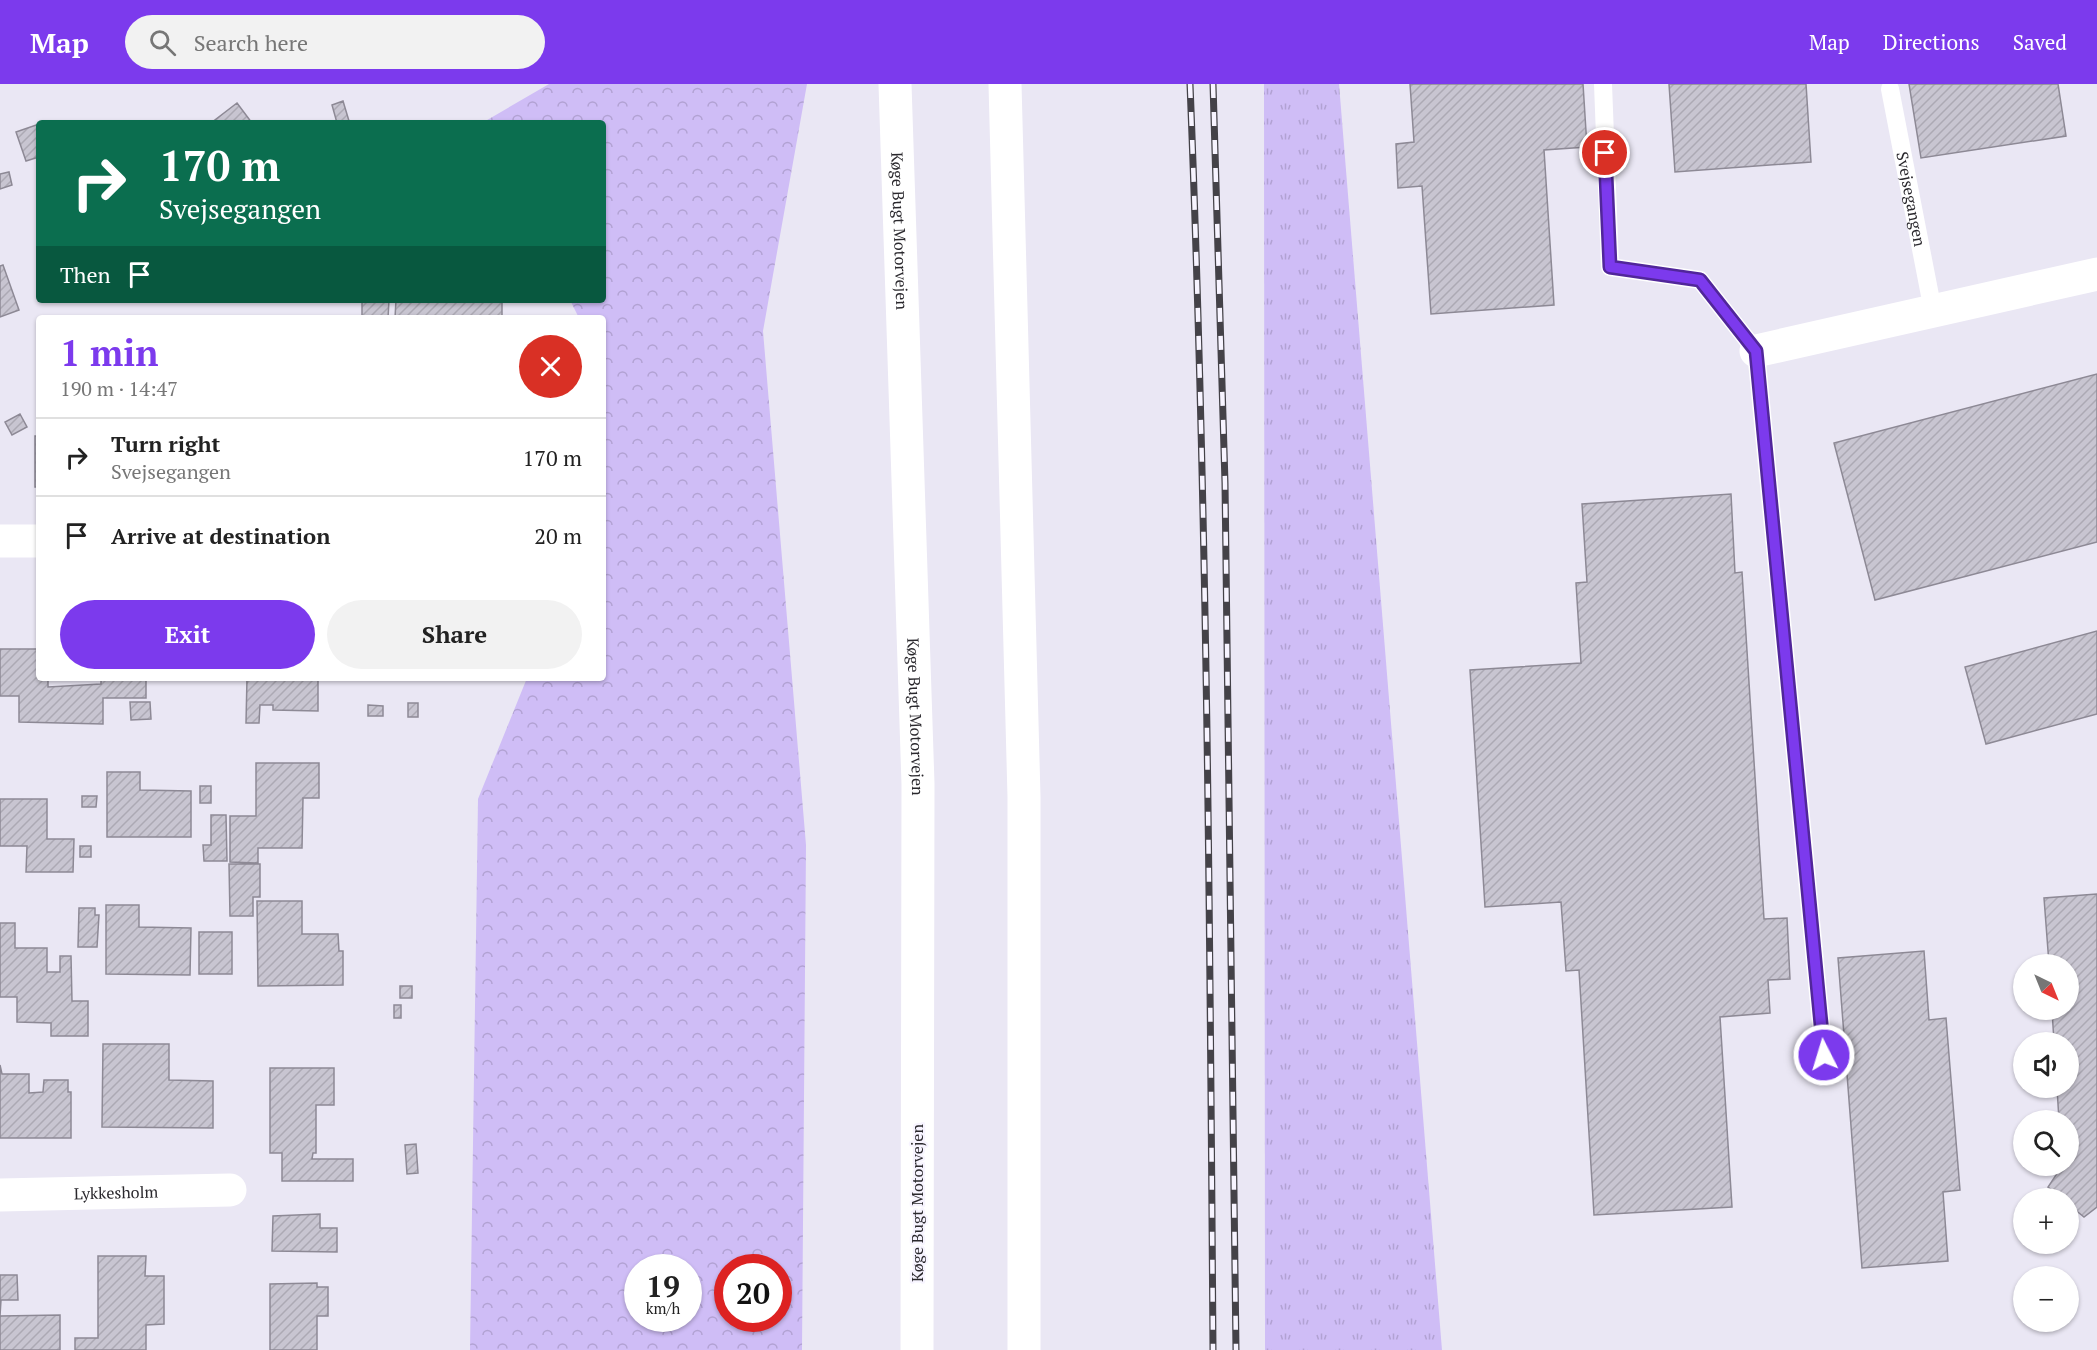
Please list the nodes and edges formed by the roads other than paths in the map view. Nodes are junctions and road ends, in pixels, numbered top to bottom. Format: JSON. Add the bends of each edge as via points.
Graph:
{"nodes":[{"id":1,"x":895,"y":84,"type":"edge"},
{"id":2,"x":1005,"y":84,"type":"edge"},
{"id":3,"x":1602,"y":84,"type":"edge"},
{"id":4,"x":1890,"y":89,"type":"dead end"},
{"id":5,"x":2097,"y":274,"type":"edge"},
{"id":6,"x":1933,"y":311,"type":"junction"},
{"id":7,"x":1756,"y":351,"type":"junction"},
{"id":8,"x":36,"y":541,"type":"edge"},
{"id":9,"x":0,"y":542,"type":"edge"},
{"id":10,"x":1824,"y":1055,"type":"dead end"},
{"id":11,"x":230,"y":1190,"type":"dead end"},
{"id":12,"x":0,"y":1195,"type":"edge"},
{"id":13,"x":917,"y":1350,"type":"edge"},
{"id":14,"x":1024,"y":1350,"type":"edge"}],
"edges":[{"from":1,"to":13,"type":"main road","name":"Køge Bugt Motorvejen","via":[[918,784]]},
{"from":2,"to":14,"type":"main road","via":[[1024,797]]},
{"from":3,"to":7,"type":"lane","via":[[1610,267],[1700,280]]},
{"from":4,"to":6,"type":"lane","name":"Svejsegangen"},
{"from":5,"to":6,"type":"main road"},
{"from":6,"to":7,"type":"main road"},
{"from":7,"to":10,"type":"lane"},
{"from":8,"to":9,"type":"main road"},
{"from":11,"to":12,"type":"main road","name":"Lykkesholm"}]}
